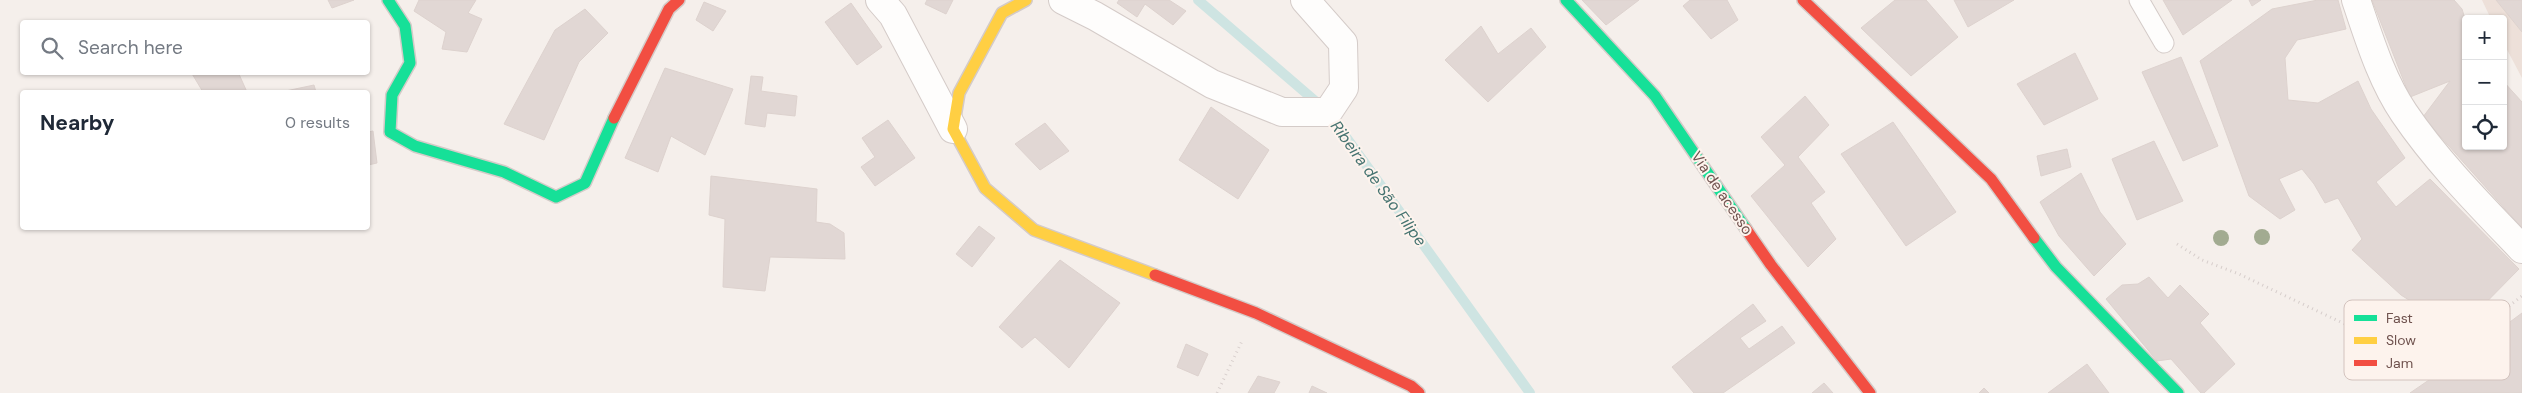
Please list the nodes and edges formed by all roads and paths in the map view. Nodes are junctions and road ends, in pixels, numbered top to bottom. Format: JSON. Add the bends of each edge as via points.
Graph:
{"nodes":[{"id":1,"x":388,"y":0,"type":"edge"},
{"id":2,"x":679,"y":0,"type":"edge"},
{"id":3,"x":880,"y":0,"type":"edge"},
{"id":4,"x":1026,"y":0,"type":"edge"},
{"id":5,"x":1063,"y":0,"type":"edge"},
{"id":6,"x":1306,"y":0,"type":"edge"},
{"id":7,"x":1566,"y":0,"type":"edge"},
{"id":8,"x":1803,"y":0,"type":"edge"},
{"id":9,"x":2139,"y":0,"type":"edge"},
{"id":10,"x":2356,"y":0,"type":"edge"},
{"id":11,"x":2164,"y":43,"type":"dead end"},
{"id":12,"x":953,"y":129,"type":"junction"},
{"id":13,"x":2177,"y":244,"type":"dead end"},
{"id":14,"x":2522,"y":249,"type":"edge"},
{"id":15,"x":2522,"y":296,"type":"edge"},
{"id":16,"x":2510,"y":305,"type":"edge"},
{"id":17,"x":1256,"y":313,"type":"junction"},
{"id":18,"x":2344,"y":324,"type":"edge"},
{"id":19,"x":1217,"y":393,"type":"edge"},
{"id":20,"x":1419,"y":393,"type":"edge"},
{"id":21,"x":1870,"y":393,"type":"edge"},
{"id":22,"x":2178,"y":393,"type":"edge"}],
"edges":[{"from":1,"to":2,"type":"street","via":[[406,26],[410,63],[392,95],[390,132],[415,146],[504,172],[556,196],[586,183],[628,88],[669,9]]},
{"from":3,"to":12,"type":"street","via":[[893,15]]},
{"from":4,"to":12,"type":"street","via":[[1002,13],[959,93]]},
{"from":5,"to":6,"type":"street","via":[[1212,84],[1282,112],[1328,112],[1344,88],[1343,43]]},
{"from":7,"to":21,"type":"street","name":"Via de acesso","via":[[1655,96],[1770,264]]},
{"from":8,"to":22,"type":"street","via":[[1991,179],[2056,268]]},
{"from":9,"to":11,"type":"lane"},
{"from":10,"to":14,"type":"street","via":[[2378,61],[2403,112],[2454,178]]},
{"from":12,"to":17,"type":"street","via":[[985,188],[1034,230]]},
{"from":13,"to":18,"type":"path","via":[[2202,260]]},
{"from":15,"to":16,"type":"path"},
{"from":17,"to":19,"type":"path"},
{"from":17,"to":20,"type":"street","via":[[1411,386]]}]}
